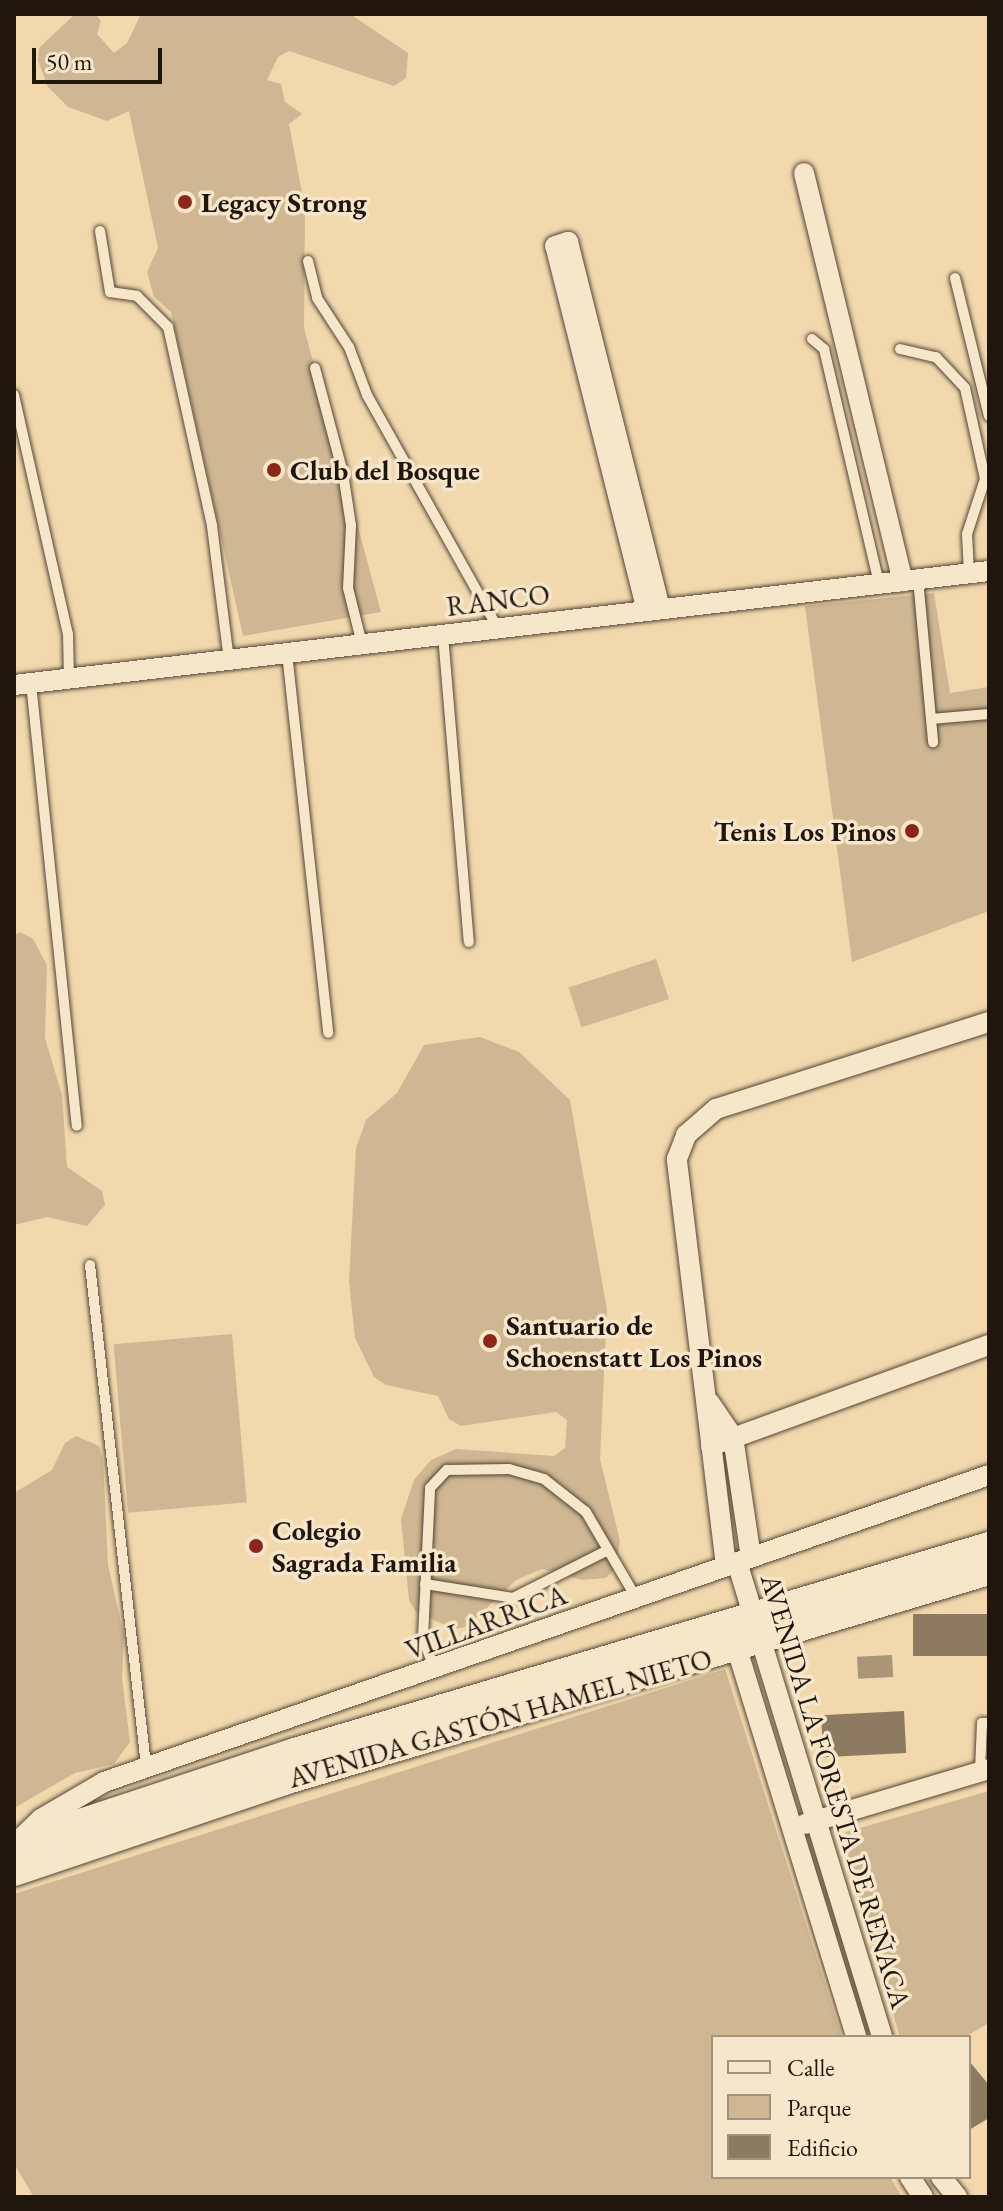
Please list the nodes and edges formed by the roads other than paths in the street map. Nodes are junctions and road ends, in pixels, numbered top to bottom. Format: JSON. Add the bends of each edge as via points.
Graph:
{"nodes":[{"id":1,"x":804,"y":173,"type":"dead end"},
{"id":2,"x":100,"y":231,"type":"dead end"},
{"id":3,"x":308,"y":261,"type":"dead end"},
{"id":4,"x":955,"y":278,"type":"dead end"},
{"id":5,"x":812,"y":339,"type":"dead end"},
{"id":6,"x":900,"y":349,"type":"dead end"},
{"id":7,"x":315,"y":368,"type":"dead end"},
{"id":8,"x":14,"y":395,"type":"edge"},
{"id":9,"x":989,"y":416,"type":"edge"},
{"id":10,"x":979,"y":572,"type":"edge"},
{"id":11,"x":910,"y":580,"type":"junction"},
{"id":12,"x":879,"y":584,"type":"junction"},
{"id":13,"x":653,"y":610,"type":"junction"},
{"id":14,"x":498,"y":628,"type":"junction"},
{"id":15,"x":443,"y":635,"type":"junction"},
{"id":16,"x":362,"y":644,"type":"junction"},
{"id":17,"x":287,"y":653,"type":"junction"},
{"id":18,"x":229,"y":660,"type":"junction"},
{"id":19,"x":69,"y":679,"type":"junction"},
{"id":20,"x":22,"y":684,"type":"edge"},
{"id":21,"x":989,"y":714,"type":"edge"},
{"id":22,"x":931,"y":719,"type":"junction"},
{"id":23,"x":933,"y":742,"type":"dead end"},
{"id":24,"x":469,"y":942,"type":"dead end"},
{"id":25,"x":989,"y":1022,"type":"edge"},
{"id":26,"x":328,"y":1033,"type":"dead end"},
{"id":27,"x":77,"y":1126,"type":"dead end"},
{"id":28,"x":90,"y":1265,"type":"dead end"},
{"id":29,"x":989,"y":1345,"type":"edge"},
{"id":30,"x":705,"y":1395,"type":"junction"},
{"id":31,"x":733,"y":1437,"type":"junction"},
{"id":32,"x":711,"y":1446,"type":"junction"},
{"id":33,"x":989,"y":1475,"type":"edge"},
{"id":34,"x":989,"y":1546,"type":"edge"},
{"id":35,"x":608,"y":1550,"type":"junction"},
{"id":36,"x":738,"y":1561,"type":"junction"},
{"id":37,"x":989,"y":1571,"type":"edge"},
{"id":38,"x":425,"y":1584,"type":"junction"},
{"id":39,"x":635,"y":1596,"type":"junction"},
{"id":40,"x":746,"y":1632,"type":"junction"},
{"id":41,"x":435,"y":1670,"type":"junction"},
{"id":42,"x":989,"y":1723,"type":"edge"},
{"id":43,"x":146,"y":1766,"type":"junction"},
{"id":44,"x":985,"y":1770,"type":"edge"},
{"id":45,"x":818,"y":1821,"type":"junction"},
{"id":46,"x":793,"y":1828,"type":"junction"},
{"id":47,"x":14,"y":1845,"type":"edge"},
{"id":48,"x":14,"y":1872,"type":"edge"},
{"id":49,"x":855,"y":2035,"type":"edge"},
{"id":50,"x":881,"y":2035,"type":"edge"},
{"id":51,"x":911,"y":2179,"type":"edge"},
{"id":52,"x":943,"y":2179,"type":"edge"},
{"id":53,"x":923,"y":2197,"type":"edge"},
{"id":54,"x":957,"y":2197,"type":"edge"}],
"edges":[{"from":1,"to":11,"type":"street"},
{"from":2,"to":18,"type":"lane","via":[[110,292],[137,296],[168,327],[212,526]]},
{"from":3,"to":14,"type":"lane","via":[[317,298],[349,347],[367,395]]},
{"from":4,"to":9,"type":"lane"},
{"from":5,"to":12,"type":"lane","via":[[824,349]]},
{"from":6,"to":10,"type":"lane","via":[[936,357],[965,388],[985,479],[967,534]]},
{"from":7,"to":16,"type":"lane","via":[[343,473],[351,525],[348,588]]},
{"from":8,"to":19,"type":"lane","via":[[68,634]]},
{"from":10,"to":11,"type":"street","name":"RANCO"},
{"from":11,"to":12,"type":"street","name":"RANCO"},
{"from":11,"to":22,"type":"lane"},
{"from":12,"to":13,"type":"street","name":"RANCO"},
{"from":13,"to":13,"type":"street","via":[[568,242],[555,246]]},
{"from":13,"to":14,"type":"street","name":"RANCO"},
{"from":14,"to":15,"type":"street","name":"RANCO"},
{"from":15,"to":16,"type":"street","name":"RANCO"},
{"from":15,"to":24,"type":"lane"},
{"from":16,"to":17,"type":"street","name":"RANCO"},
{"from":17,"to":18,"type":"street","name":"RANCO"},
{"from":17,"to":26,"type":"lane"},
{"from":18,"to":19,"type":"street","name":"RANCO"},
{"from":19,"to":20,"type":"street","name":"RANCO"},
{"from":20,"to":27,"type":"lane"},
{"from":21,"to":22,"type":"lane"},
{"from":22,"to":23,"type":"lane"},
{"from":25,"to":30,"type":"street","via":[[716,1109],[693,1125],[677,1159]]},
{"from":28,"to":43,"type":"lane"},
{"from":29,"to":31,"type":"street"},
{"from":30,"to":31,"type":"street"},
{"from":30,"to":32,"type":"street"},
{"from":31,"to":32,"type":"street"},
{"from":31,"to":36,"type":"street"},
{"from":32,"to":36,"type":"street"},
{"from":33,"to":36,"type":"street","name":"VILLARRICA"},
{"from":34,"to":40,"type":"main road","name":"AVENIDA GASTÓN HAMEL NIETO"},
{"from":35,"to":38,"type":"lane","via":[[513,1598]]},
{"from":35,"to":38,"type":"lane","via":[[586,1512],[544,1479],[509,1469],[447,1470],[430,1488]]},
{"from":35,"to":39,"type":"lane"},
{"from":36,"to":39,"type":"street","name":"VILLARRICA"},
{"from":36,"to":40,"type":"street","name":"AVENIDA LA FORESTA DE REÑACA"},
{"from":37,"to":40,"type":"main road","name":"AVENIDA GASTÓN HAMEL NIETO"},
{"from":38,"to":41,"type":"lane","via":[[423,1638]]},
{"from":39,"to":41,"type":"street","name":"VILLARRICA"},
{"from":40,"to":45,"type":"street","name":"AVENIDA LA FORESTA DE REÑACA"},
{"from":40,"to":46,"type":"street","name":"AVENIDA LA FORESTA DE REÑACA"},
{"from":40,"to":47,"type":"main road","name":"AVENIDA GASTÓN HAMEL NIETO","via":[[236,1770]]},
{"from":40,"to":48,"type":"main road","name":"AVENIDA GASTÓN HAMEL NIETO"},
{"from":41,"to":43,"type":"street","name":"VILLARRICA"},
{"from":42,"to":44,"type":"lane","via":[[982,1723]]},
{"from":43,"to":47,"type":"street","name":"VILLARRICA","via":[[76,1796]]},
{"from":44,"to":45,"type":"street"},
{"from":45,"to":46,"type":"street"},
{"from":45,"to":50,"type":"street","name":"AVENIDA LA FORESTA DE REÑACA"},
{"from":46,"to":49,"type":"street","name":"AVENIDA LA FORESTA DE REÑACA"},
{"from":51,"to":53,"type":"street"},
{"from":52,"to":54,"type":"street"}]}
